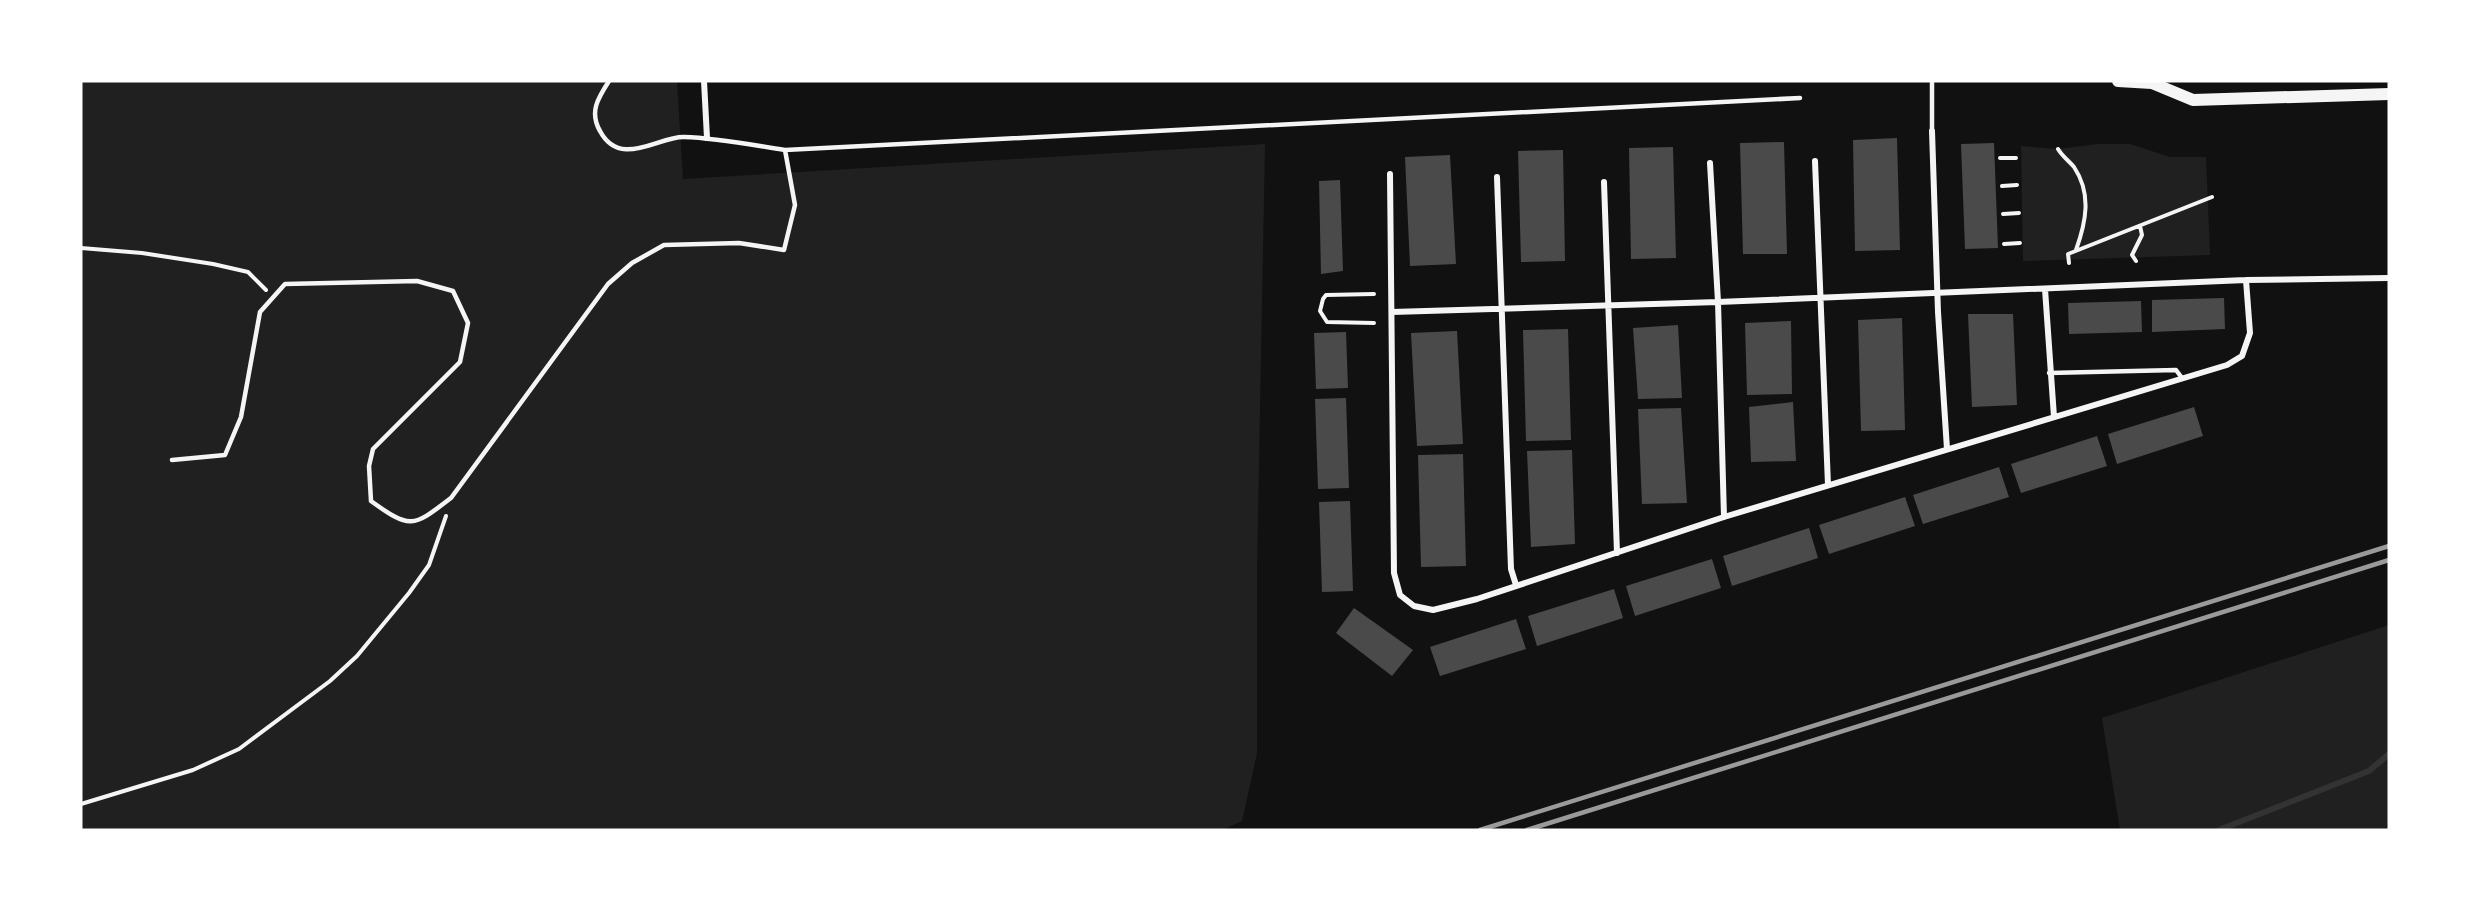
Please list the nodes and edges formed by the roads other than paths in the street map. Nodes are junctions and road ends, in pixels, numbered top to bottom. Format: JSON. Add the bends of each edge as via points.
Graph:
{"nodes":[{"id":1,"x":609,"y":81,"type":"edge"},
{"id":2,"x":704,"y":81,"type":"edge"},
{"id":3,"x":1932,"y":81,"type":"edge"},
{"id":4,"x":2118,"y":81,"type":"edge"},
{"id":5,"x":2154,"y":82,"type":"edge"},
{"id":6,"x":2389,"y":94,"type":"edge"},
{"id":7,"x":1800,"y":98,"type":"dead end"},
{"id":8,"x":1932,"y":131,"type":"joint"},
{"id":9,"x":707,"y":138,"type":"junction"},
{"id":10,"x":785,"y":150,"type":"junction"},
{"id":11,"x":1815,"y":161,"type":"dead end"},
{"id":12,"x":1710,"y":163,"type":"dead end"},
{"id":13,"x":1390,"y":174,"type":"dead end"},
{"id":14,"x":1497,"y":177,"type":"dead end"},
{"id":15,"x":1604,"y":182,"type":"dead end"},
{"id":16,"x":2389,"y":278,"type":"edge"},
{"id":17,"x":2246,"y":280,"type":"junction"},
{"id":18,"x":2044,"y":289,"type":"junction"},
{"id":19,"x":1939,"y":294,"type":"junction"},
{"id":20,"x":1821,"y":297,"type":"junction"},
{"id":21,"x":1718,"y":302,"type":"junction"},
{"id":22,"x":1609,"y":306,"type":"junction"},
{"id":23,"x":1502,"y":310,"type":"junction"},
{"id":24,"x":1392,"y":312,"type":"junction"},
{"id":25,"x":2049,"y":374,"type":"junction"},
{"id":26,"x":2182,"y":378,"type":"junction"},
{"id":27,"x":2054,"y":417,"type":"junction"},
{"id":28,"x":1947,"y":449,"type":"junction"},
{"id":29,"x":172,"y":460,"type":"dead end"},
{"id":30,"x":1828,"y":485,"type":"junction"},
{"id":31,"x":1724,"y":517,"type":"junction"},
{"id":32,"x":1617,"y":553,"type":"junction"},
{"id":33,"x":1516,"y":585,"type":"junction"}],
"edges":[{"from":1,"to":9,"type":"lane","via":[[596,101],[594,120],[612,144],[646,148],[680,136]]},
{"from":2,"to":9,"type":"street"},
{"from":3,"to":8,"type":"lane"},
{"from":4,"to":5,"type":"main road"},
{"from":5,"to":6,"type":"main road","via":[[2193,100]]},
{"from":7,"to":10,"type":"lane"},
{"from":8,"to":19,"type":"street"},
{"from":9,"to":10,"type":"lane"},
{"from":10,"to":29,"type":"lane","via":[[795,205],[784,250],[739,243],[664,246],[632,263],[608,284],[451,498],[421,521],[397,520],[372,501],[369,466],[373,449],[460,362],[468,323],[453,291],[417,281],[285,284],[260,312],[241,417],[225,455]]},
{"from":11,"to":20,"type":"street"},
{"from":12,"to":21,"type":"street"},
{"from":13,"to":24,"type":"street"},
{"from":14,"to":23,"type":"street"},
{"from":15,"to":22,"type":"street"},
{"from":16,"to":17,"type":"street"},
{"from":17,"to":18,"type":"street"},
{"from":17,"to":26,"type":"street","via":[[2250,333],[2242,356],[2227,365]]},
{"from":18,"to":19,"type":"street"},
{"from":18,"to":25,"type":"street"},
{"from":19,"to":20,"type":"street"},
{"from":19,"to":28,"type":"street"},
{"from":20,"to":21,"type":"street"},
{"from":20,"to":30,"type":"street"},
{"from":21,"to":22,"type":"street"},
{"from":21,"to":31,"type":"street"},
{"from":22,"to":23,"type":"street"},
{"from":22,"to":32,"type":"street"},
{"from":23,"to":24,"type":"street"},
{"from":23,"to":33,"type":"street","via":[[1511,569]]},
{"from":24,"to":33,"type":"street","via":[[1394,573],[1400,595],[1414,606],[1433,610]]},
{"from":25,"to":26,"type":"lane","via":[[2176,370]]},
{"from":25,"to":27,"type":"street"},
{"from":26,"to":27,"type":"street"},
{"from":27,"to":28,"type":"street"},
{"from":28,"to":30,"type":"street"},
{"from":30,"to":31,"type":"street"},
{"from":31,"to":32,"type":"street"},
{"from":32,"to":33,"type":"street"}]}
